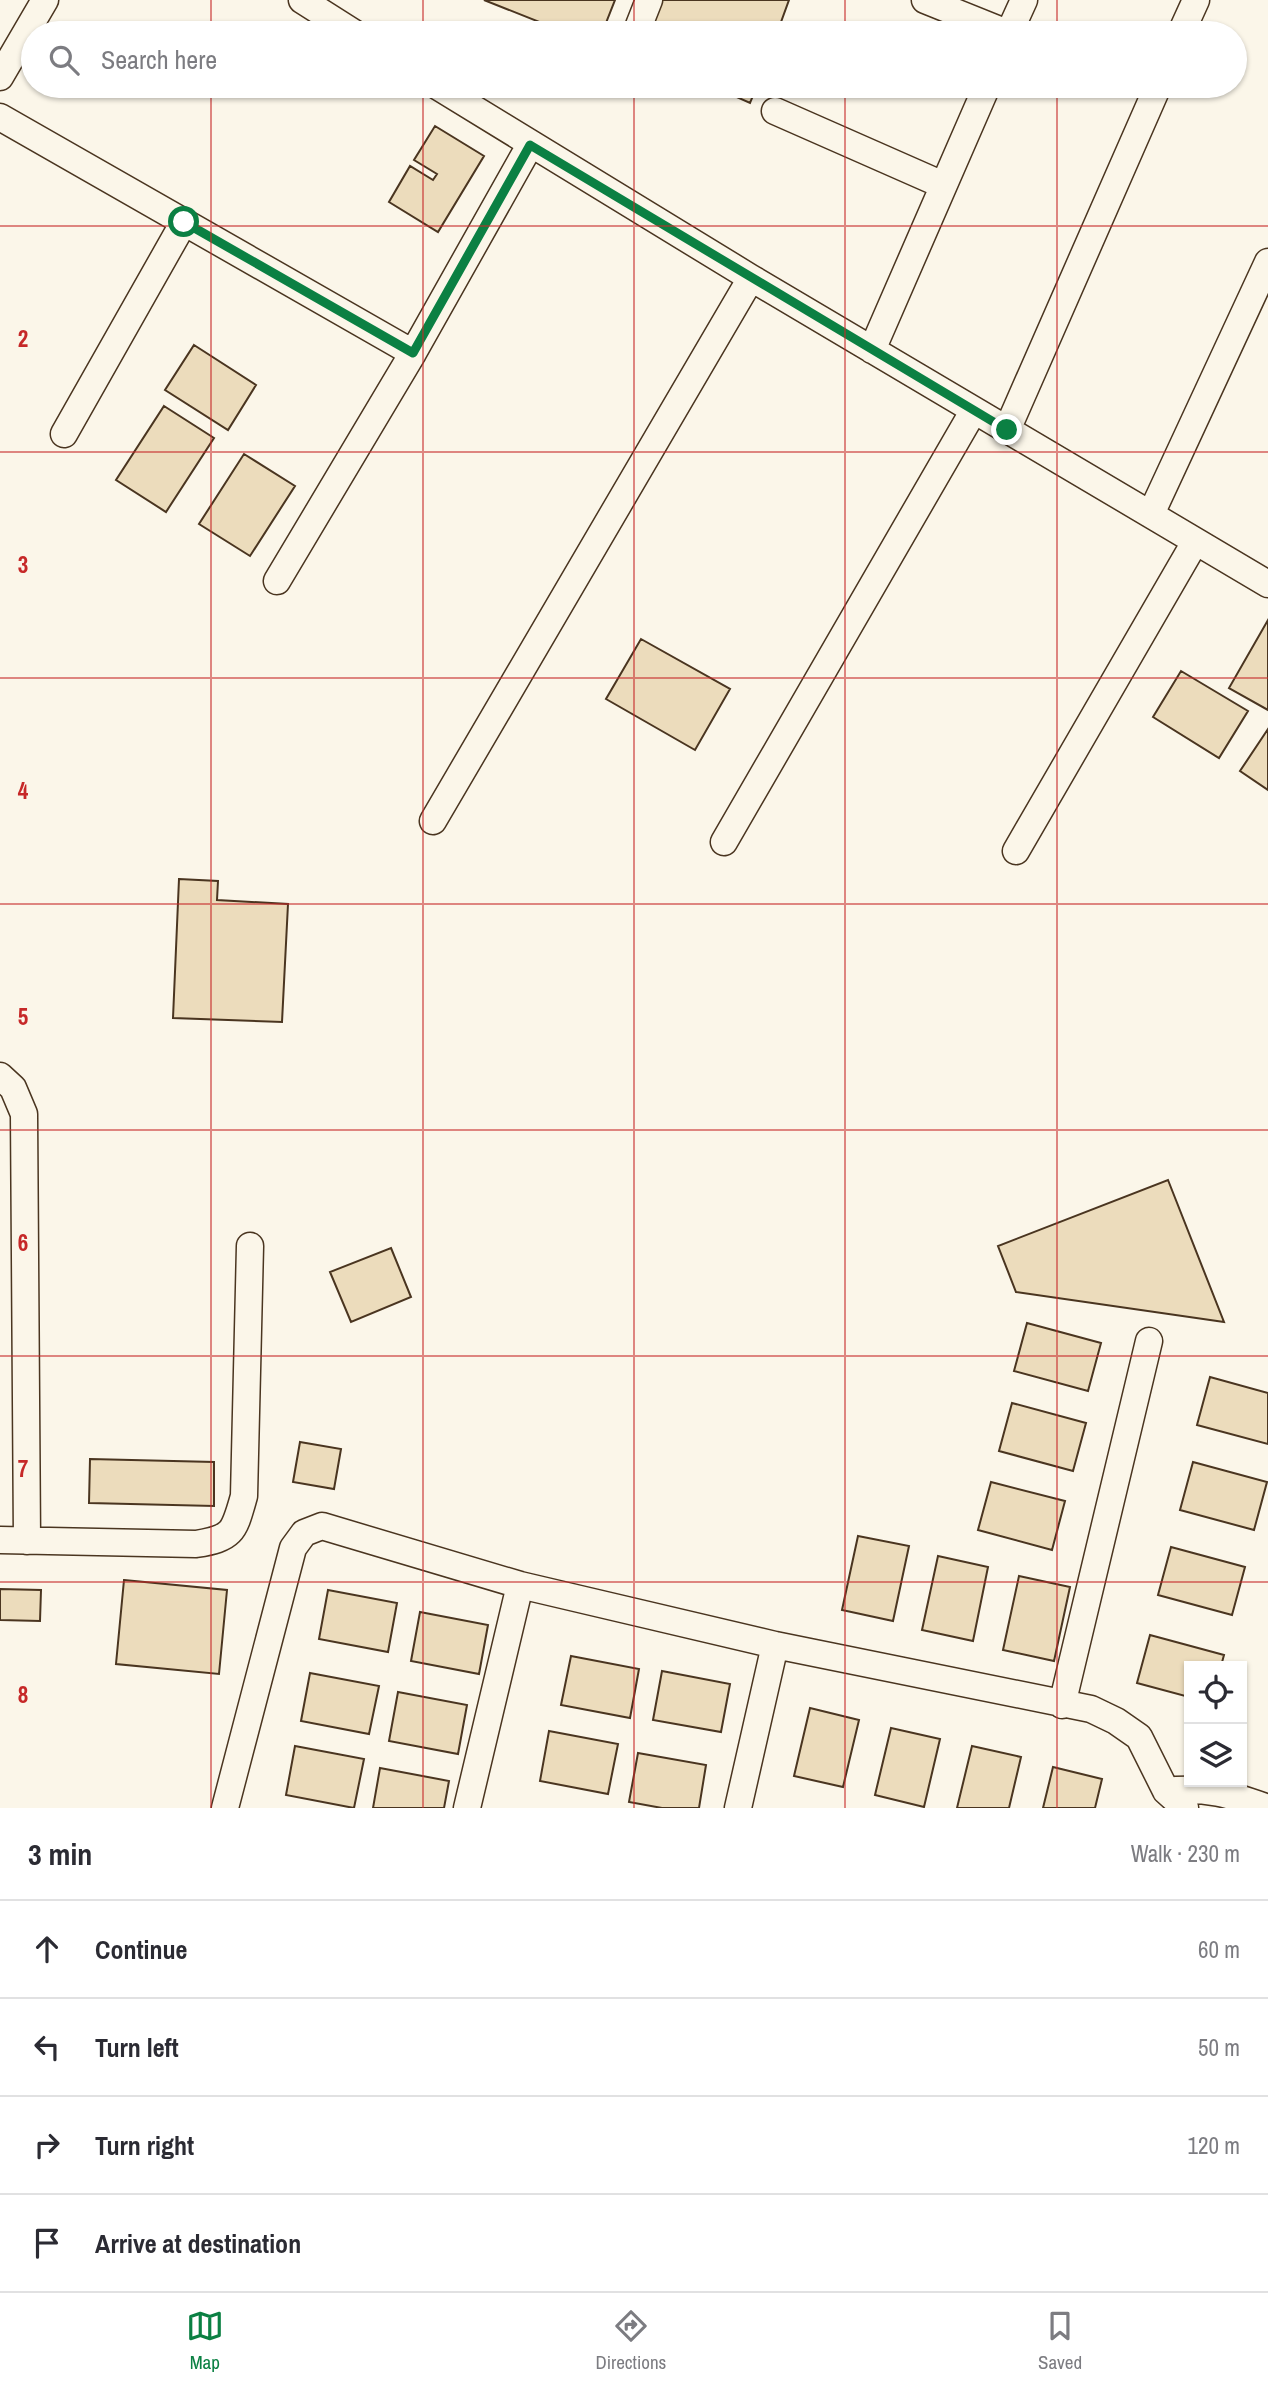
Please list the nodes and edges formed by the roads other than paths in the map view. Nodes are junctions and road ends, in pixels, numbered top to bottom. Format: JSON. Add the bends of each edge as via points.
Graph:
{"nodes":[{"id":1,"x":45,"y":0,"type":"edge"},
{"id":2,"x":302,"y":0,"type":"edge"},
{"id":3,"x":649,"y":0,"type":"edge"},
{"id":4,"x":925,"y":0,"type":"edge"},
{"id":5,"x":1024,"y":0,"type":"edge"},
{"id":6,"x":1196,"y":0,"type":"edge"},
{"id":7,"x":33,"y":21,"type":"edge"},
{"id":8,"x":335,"y":21,"type":"edge"},
{"id":9,"x":641,"y":21,"type":"edge"},
{"id":10,"x":978,"y":21,"type":"edge"},
{"id":11,"x":1014,"y":21,"type":"edge"},
{"id":12,"x":1186,"y":21,"type":"edge"},
{"id":13,"x":21,"y":41,"type":"edge"},
{"id":14,"x":0,"y":77,"type":"edge"},
{"id":15,"x":456,"y":98,"type":"edge"},
{"id":16,"x":982,"y":98,"type":"edge"},
{"id":17,"x":1153,"y":98,"type":"edge"},
{"id":18,"x":775,"y":111,"type":"dead end"},
{"id":19,"x":0,"y":117,"type":"edge"},
{"id":20,"x":530,"y":145,"type":"junction"},
{"id":21,"x":943,"y":185,"type":"junction"},
{"id":22,"x":184,"y":222,"type":"junction"},
{"id":23,"x":1268,"y":262,"type":"edge"},
{"id":24,"x":751,"y":278,"type":"junction"},
{"id":25,"x":872,"y":350,"type":"junction"},
{"id":26,"x":413,"y":353,"type":"junction"},
{"id":27,"x":974,"y":410,"type":"junction"},
{"id":28,"x":1007,"y":430,"type":"junction"},
{"id":29,"x":64,"y":434,"type":"dead end"},
{"id":30,"x":1151,"y":514,"type":"junction"},
{"id":31,"x":1195,"y":542,"type":"junction"},
{"id":32,"x":276,"y":581,"type":"dead end"},
{"id":33,"x":1268,"y":584,"type":"edge"},
{"id":34,"x":433,"y":821,"type":"dead end"},
{"id":35,"x":724,"y":842,"type":"dead end"},
{"id":36,"x":1016,"y":850,"type":"dead end"},
{"id":37,"x":0,"y":1076,"type":"edge"},
{"id":38,"x":250,"y":1246,"type":"dead end"},
{"id":39,"x":1149,"y":1341,"type":"dead end"},
{"id":40,"x":0,"y":1540,"type":"edge"},
{"id":41,"x":27,"y":1541,"type":"junction"},
{"id":42,"x":520,"y":1585,"type":"junction"},
{"id":43,"x":775,"y":1645,"type":"junction"},
{"id":44,"x":1062,"y":1705,"type":"junction"},
{"id":45,"x":1176,"y":1799,"type":"edge"},
{"id":46,"x":225,"y":1808,"type":"edge"},
{"id":47,"x":467,"y":1808,"type":"edge"},
{"id":48,"x":738,"y":1808,"type":"edge"},
{"id":49,"x":1268,"y":1808,"type":"edge"}],
"edges":[{"from":1,"to":7,"type":"street"},
{"from":2,"to":8,"type":"street"},
{"from":3,"to":9,"type":"street"},
{"from":4,"to":10,"type":"street"},
{"from":5,"to":11,"type":"street"},
{"from":6,"to":12,"type":"street"},
{"from":13,"to":14,"type":"street"},
{"from":15,"to":20,"type":"street"},
{"from":16,"to":21,"type":"street"},
{"from":17,"to":28,"type":"street"},
{"from":18,"to":21,"type":"street"},
{"from":19,"to":22,"type":"street"},
{"from":20,"to":24,"type":"street"},
{"from":20,"to":26,"type":"street"},
{"from":21,"to":25,"type":"street"},
{"from":22,"to":26,"type":"street"},
{"from":22,"to":29,"type":"street"},
{"from":23,"to":30,"type":"street"},
{"from":24,"to":25,"type":"street"},
{"from":24,"to":34,"type":"street"},
{"from":25,"to":27,"type":"street"},
{"from":26,"to":32,"type":"street"},
{"from":27,"to":28,"type":"street"},
{"from":27,"to":35,"type":"street"},
{"from":28,"to":30,"type":"street"},
{"from":30,"to":31,"type":"street"},
{"from":31,"to":33,"type":"street"},
{"from":31,"to":36,"type":"street"},
{"from":37,"to":41,"type":"street","via":[[13,1087],[24,1114]]},
{"from":38,"to":41,"type":"street","via":[[244,1496],[235,1527],[219,1540],[196,1544]]},
{"from":39,"to":44,"type":"street"},
{"from":40,"to":41,"type":"street"},
{"from":42,"to":43,"type":"street"},
{"from":42,"to":46,"type":"street","via":[[340,1530],[322,1526],[304,1533],[293,1548]]},
{"from":42,"to":47,"type":"street"},
{"from":43,"to":44,"type":"street"},
{"from":43,"to":48,"type":"street"},
{"from":44,"to":45,"type":"street","via":[[1091,1710],[1139,1737]]},
{"from":45,"to":49,"type":"street","via":[[1191,1788]]}]}
